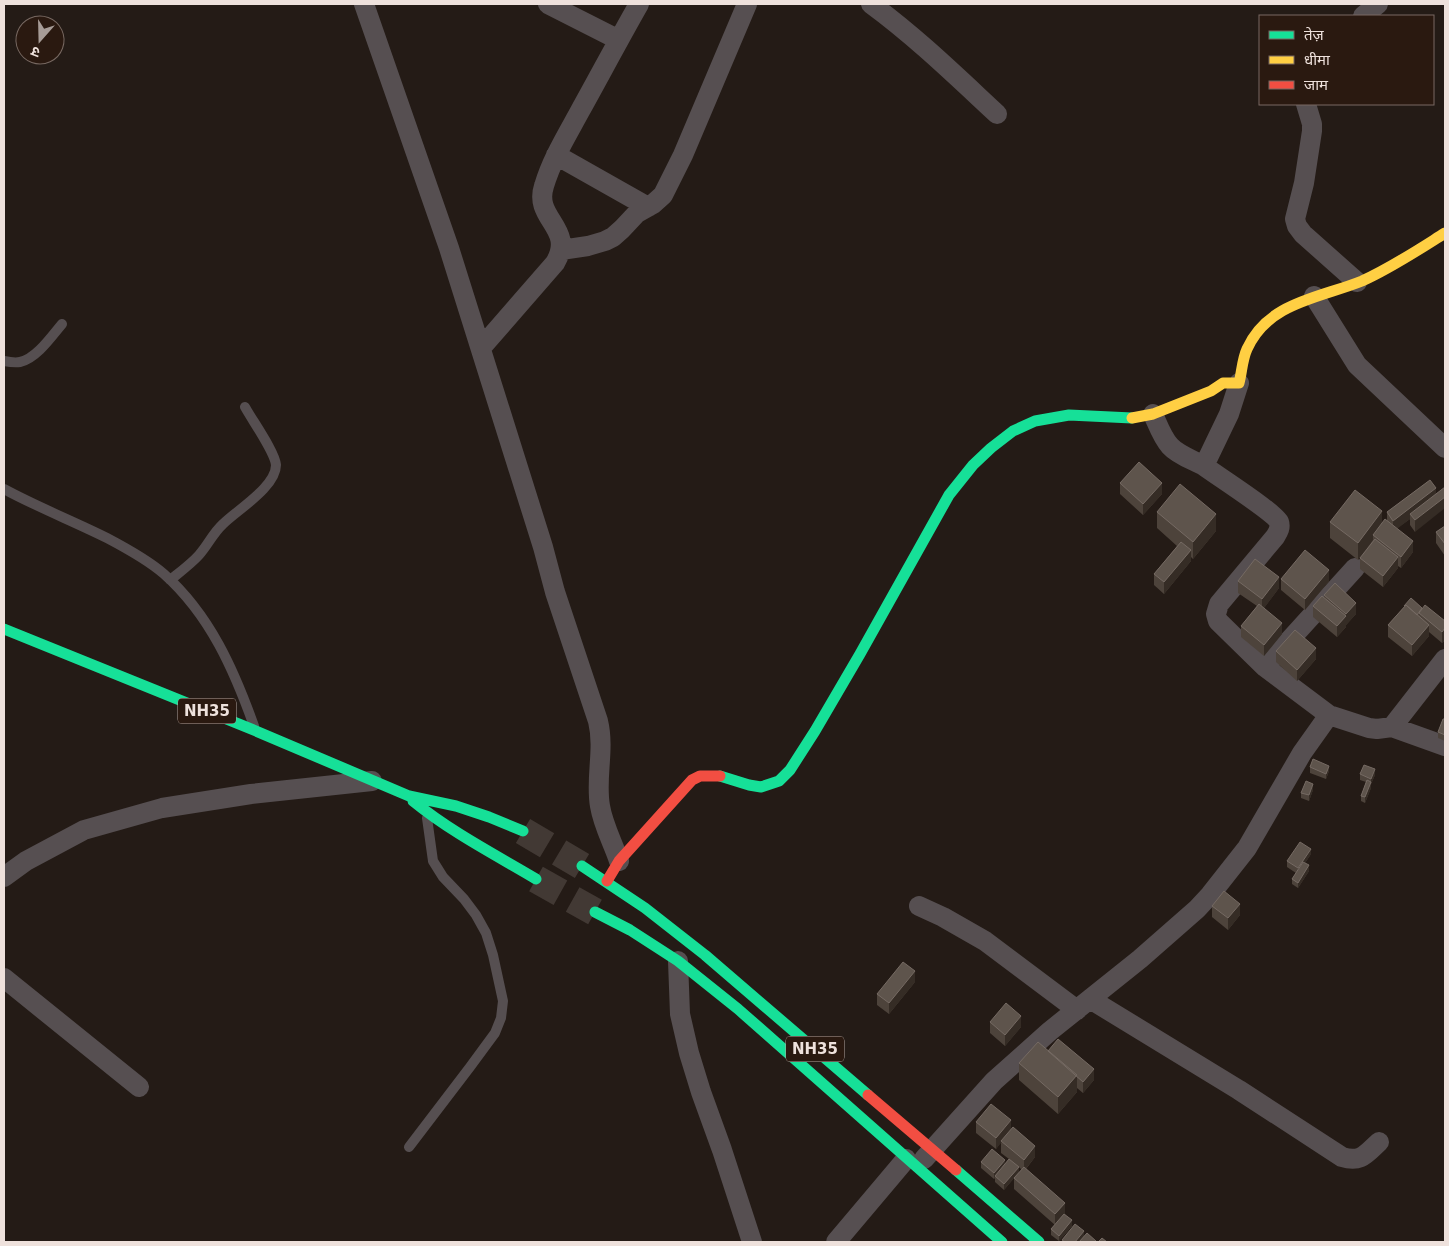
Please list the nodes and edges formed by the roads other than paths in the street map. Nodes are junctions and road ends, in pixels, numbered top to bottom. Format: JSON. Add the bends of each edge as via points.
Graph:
{"nodes":[{"id":1,"x":364,"y":4,"type":"edge"},
{"id":2,"x":548,"y":4,"type":"edge"},
{"id":3,"x":639,"y":4,"type":"edge"},
{"id":4,"x":747,"y":4,"type":"edge"},
{"id":5,"x":871,"y":4,"type":"edge"},
{"id":6,"x":1378,"y":4,"type":"edge"},
{"id":7,"x":1364,"y":15,"type":"edge"},
{"id":8,"x":619,"y":40,"type":"junction"},
{"id":9,"x":1306,"y":105,"type":"edge"},
{"id":10,"x":997,"y":114,"type":"dead end"},
{"id":11,"x":556,"y":155,"type":"junction"},
{"id":12,"x":648,"y":207,"type":"junction"},
{"id":13,"x":1445,"y":233,"type":"edge"},
{"id":14,"x":561,"y":250,"type":"junction"},
{"id":15,"x":1357,"y":282,"type":"junction"},
{"id":16,"x":1314,"y":296,"type":"junction"},
{"id":17,"x":62,"y":324,"type":"dead end"},
{"id":18,"x":481,"y":348,"type":"junction"},
{"id":19,"x":4,"y":362,"type":"edge"},
{"id":20,"x":1239,"y":383,"type":"junction"},
{"id":21,"x":245,"y":408,"type":"dead end"},
{"id":22,"x":1153,"y":414,"type":"junction"},
{"id":23,"x":1445,"y":448,"type":"edge"},
{"id":24,"x":1204,"y":466,"type":"junction"},
{"id":25,"x":4,"y":489,"type":"edge"},
{"id":26,"x":1355,"y":568,"type":"dead end"},
{"id":27,"x":170,"y":580,"type":"junction"},
{"id":28,"x":4,"y":629,"type":"edge"},
{"id":29,"x":1445,"y":659,"type":"edge"},
{"id":30,"x":1265,"y":667,"type":"junction"},
{"id":31,"x":1329,"y":715,"type":"junction"},
{"id":32,"x":1392,"y":727,"type":"junction"},
{"id":33,"x":256,"y":731,"type":"junction"},
{"id":34,"x":1445,"y":746,"type":"edge"},
{"id":35,"x":374,"y":781,"type":"junction"},
{"id":36,"x":426,"y":806,"type":"junction"},
{"id":37,"x":523,"y":831,"type":"tunnel mouth"},
{"id":38,"x":619,"y":861,"type":"junction"},
{"id":39,"x":582,"y":866,"type":"tunnel mouth"},
{"id":40,"x":4,"y":877,"type":"edge"},
{"id":41,"x":536,"y":879,"type":"tunnel mouth"},
{"id":42,"x":607,"y":881,"type":"junction"},
{"id":43,"x":919,"y":906,"type":"dead end"},
{"id":44,"x":595,"y":912,"type":"tunnel mouth"},
{"id":45,"x":678,"y":961,"type":"junction"},
{"id":46,"x":4,"y":978,"type":"edge"},
{"id":47,"x":1084,"y":1004,"type":"junction"},
{"id":48,"x":139,"y":1086,"type":"dead end"},
{"id":49,"x":1380,"y":1142,"type":"dead end"},
{"id":50,"x":409,"y":1147,"type":"dead end"},
{"id":51,"x":932,"y":1150,"type":"junction"},
{"id":52,"x":911,"y":1163,"type":"junction"},
{"id":53,"x":752,"y":1242,"type":"edge"},
{"id":54,"x":836,"y":1242,"type":"edge"},
{"id":55,"x":1002,"y":1242,"type":"edge"},
{"id":56,"x":1039,"y":1242,"type":"edge"}],
"edges":[{"from":1,"to":18,"type":"street"},
{"from":2,"to":8,"type":"street"},
{"from":3,"to":8,"type":"street"},
{"from":4,"to":12,"type":"street","via":[[668,188],[659,200]]},
{"from":5,"to":10,"type":"street","via":[[931,52]]},
{"from":6,"to":7,"type":"street"},
{"from":8,"to":11,"type":"street"},
{"from":9,"to":15,"type":"street","via":[[1312,131],[1295,219],[1297,226]]},
{"from":11,"to":12,"type":"street"},
{"from":11,"to":14,"type":"street","via":[[541,195],[560,236]]},
{"from":12,"to":14,"type":"street","via":[[605,241]]},
{"from":13,"to":15,"type":"main road","via":[[1382,271]]},
{"from":14,"to":18,"type":"street","via":[[555,263]]},
{"from":15,"to":16,"type":"main road"},
{"from":16,"to":20,"type":"main road","via":[[1283,308],[1259,330],[1247,350]]},
{"from":16,"to":23,"type":"street","via":[[1357,365]]},
{"from":17,"to":19,"type":"lane","via":[[31,357],[22,362]]},
{"from":18,"to":38,"type":"street","via":[[598,721],[602,744],[600,806]]},
{"from":20,"to":22,"type":"main road","via":[[1223,383]]},
{"from":20,"to":24,"type":"street","via":[[1229,414]]},
{"from":21,"to":27,"type":"lane","via":[[272,453],[276,464],[274,474],[259,493],[223,524],[195,559]]},
{"from":22,"to":24,"type":"street","via":[[1170,447]]},
{"from":22,"to":38,"type":"main road","via":[[1130,419],[1070,415],[1035,421],[991,448],[948,495],[860,654],[790,770],[779,781],[761,787],[721,776],[700,776],[692,780]]},
{"from":24,"to":30,"type":"street","via":[[1279,521],[1279,531],[1219,604],[1216,614],[1218,621]]},
{"from":25,"to":27,"type":"lane","via":[[107,538]]},
{"from":26,"to":30,"type":"street"},
{"from":27,"to":33,"type":"lane","via":[[204,618],[231,667]]},
{"from":28,"to":33,"type":"main road","number":"NH35"},
{"from":29,"to":32,"type":"street"},
{"from":30,"to":31,"type":"street"},
{"from":31,"to":32,"type":"street","via":[[1377,729]]},
{"from":31,"to":47,"type":"street","via":[[1302,753],[1247,848],[1210,894],[1140,959]]},
{"from":32,"to":34,"type":"street"},
{"from":33,"to":35,"type":"main road","number":"NH35"},
{"from":35,"to":36,"type":"main road","number":"NH35"},
{"from":35,"to":40,"type":"street","via":[[251,794],[162,808],[84,830]]},
{"from":36,"to":37,"type":"main road","number":"NH35","via":[[456,806]]},
{"from":36,"to":41,"type":"main road","number":"NH35","via":[[455,831]]},
{"from":36,"to":50,"type":"lane","via":[[432,861],[464,899],[486,933],[502,1002],[501,1018],[495,1032]]},
{"from":38,"to":42,"type":"main road"},
{"from":39,"to":42,"type":"main road","number":"NH35"},
{"from":42,"to":51,"type":"main road","number":"NH35","via":[[727,972]]},
{"from":43,"to":47,"type":"street","via":[[943,917]]},
{"from":44,"to":45,"type":"main road","number":"NH35"},
{"from":45,"to":52,"type":"main road","number":"NH35","via":[[738,1009]]},
{"from":45,"to":53,"type":"street","via":[[680,1014],[689,1053]]},
{"from":46,"to":48,"type":"street"},
{"from":47,"to":49,"type":"street","via":[[1239,1090],[1342,1157],[1356,1160]]},
{"from":47,"to":51,"type":"street","via":[[994,1081]]},
{"from":51,"to":52,"type":"street"},
{"from":51,"to":56,"type":"main road","number":"NH35"},
{"from":52,"to":54,"type":"street"},
{"from":52,"to":55,"type":"main road","number":"NH35"}]}
